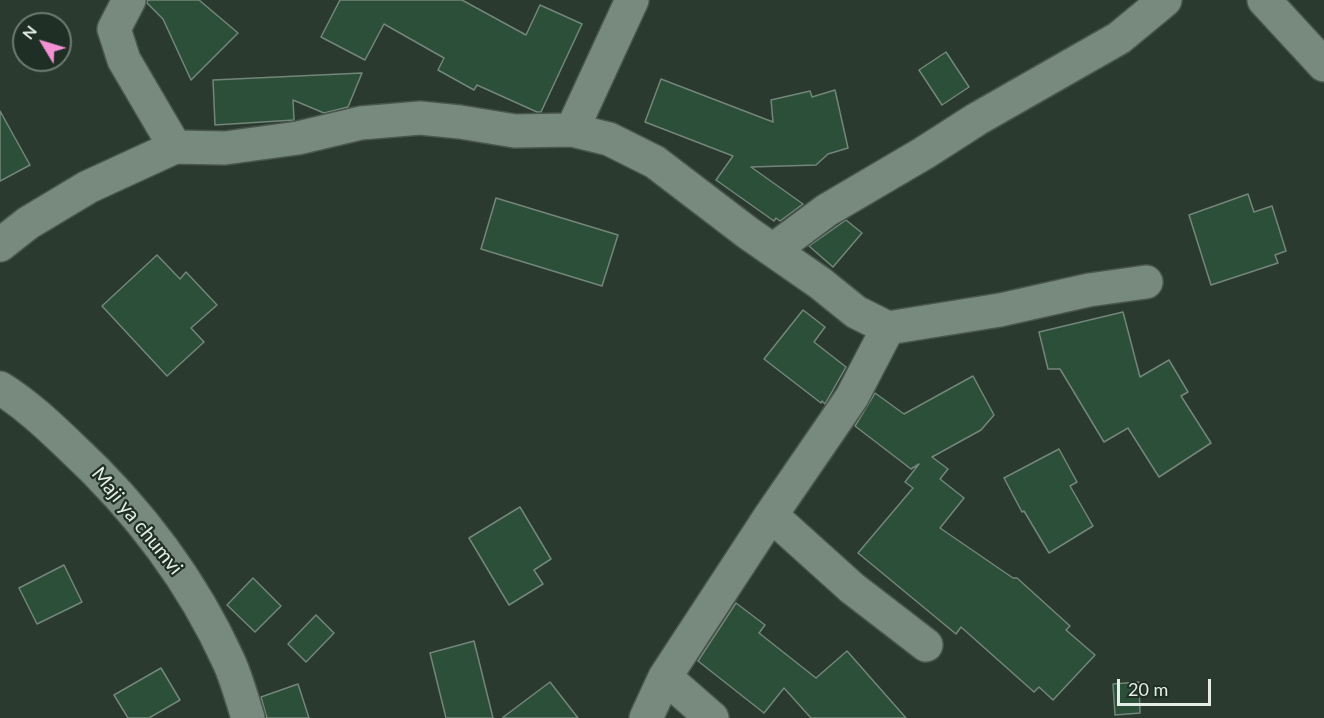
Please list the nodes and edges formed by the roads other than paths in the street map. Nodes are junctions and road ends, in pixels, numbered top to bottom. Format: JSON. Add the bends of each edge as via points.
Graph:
{"nodes":[{"id":1,"x":129,"y":0,"type":"edge"},
{"id":2,"x":632,"y":0,"type":"edge"},
{"id":3,"x":1165,"y":0,"type":"edge"},
{"id":4,"x":1264,"y":0,"type":"edge"},
{"id":5,"x":1324,"y":65,"type":"edge"},
{"id":6,"x":572,"y":130,"type":"junction"},
{"id":7,"x":175,"y":147,"type":"junction"},
{"id":8,"x":0,"y":245,"type":"edge"},
{"id":9,"x":773,"y":250,"type":"junction"},
{"id":10,"x":1146,"y":282,"type":"dead end"},
{"id":11,"x":888,"y":328,"type":"junction"},
{"id":12,"x":0,"y":388,"type":"edge"},
{"id":13,"x":771,"y":515,"type":"junction"},
{"id":14,"x":926,"y":645,"type":"dead end"},
{"id":15,"x":665,"y":677,"type":"junction"},
{"id":16,"x":248,"y":718,"type":"edge"},
{"id":17,"x":646,"y":718,"type":"edge"},
{"id":18,"x":712,"y":718,"type":"edge"}],
"edges":[{"from":1,"to":7,"type":"street","via":[[114,29],[124,60]]},
{"from":2,"to":6,"type":"street"},
{"from":3,"to":9,"type":"street","via":[[1119,38],[827,210]]},
{"from":4,"to":5,"type":"street"},
{"from":6,"to":7,"type":"street","via":[[515,131],[420,118],[361,123],[298,138],[225,148]]},
{"from":6,"to":9,"type":"street","via":[[609,139],[655,162]]},
{"from":7,"to":8,"type":"street","via":[[88,187]]},
{"from":9,"to":11,"type":"street","via":[[856,312]]},
{"from":10,"to":11,"type":"street"},
{"from":11,"to":13,"type":"street","via":[[852,397]]},
{"from":12,"to":16,"type":"street","name":"Maji ya chumvi","via":[[36,413],[94,468],[161,544],[194,594],[229,663]]},
{"from":13,"to":14,"type":"street","via":[[852,588]]},
{"from":13,"to":15,"type":"street"},
{"from":15,"to":17,"type":"street"},
{"from":15,"to":18,"type":"street"}]}
